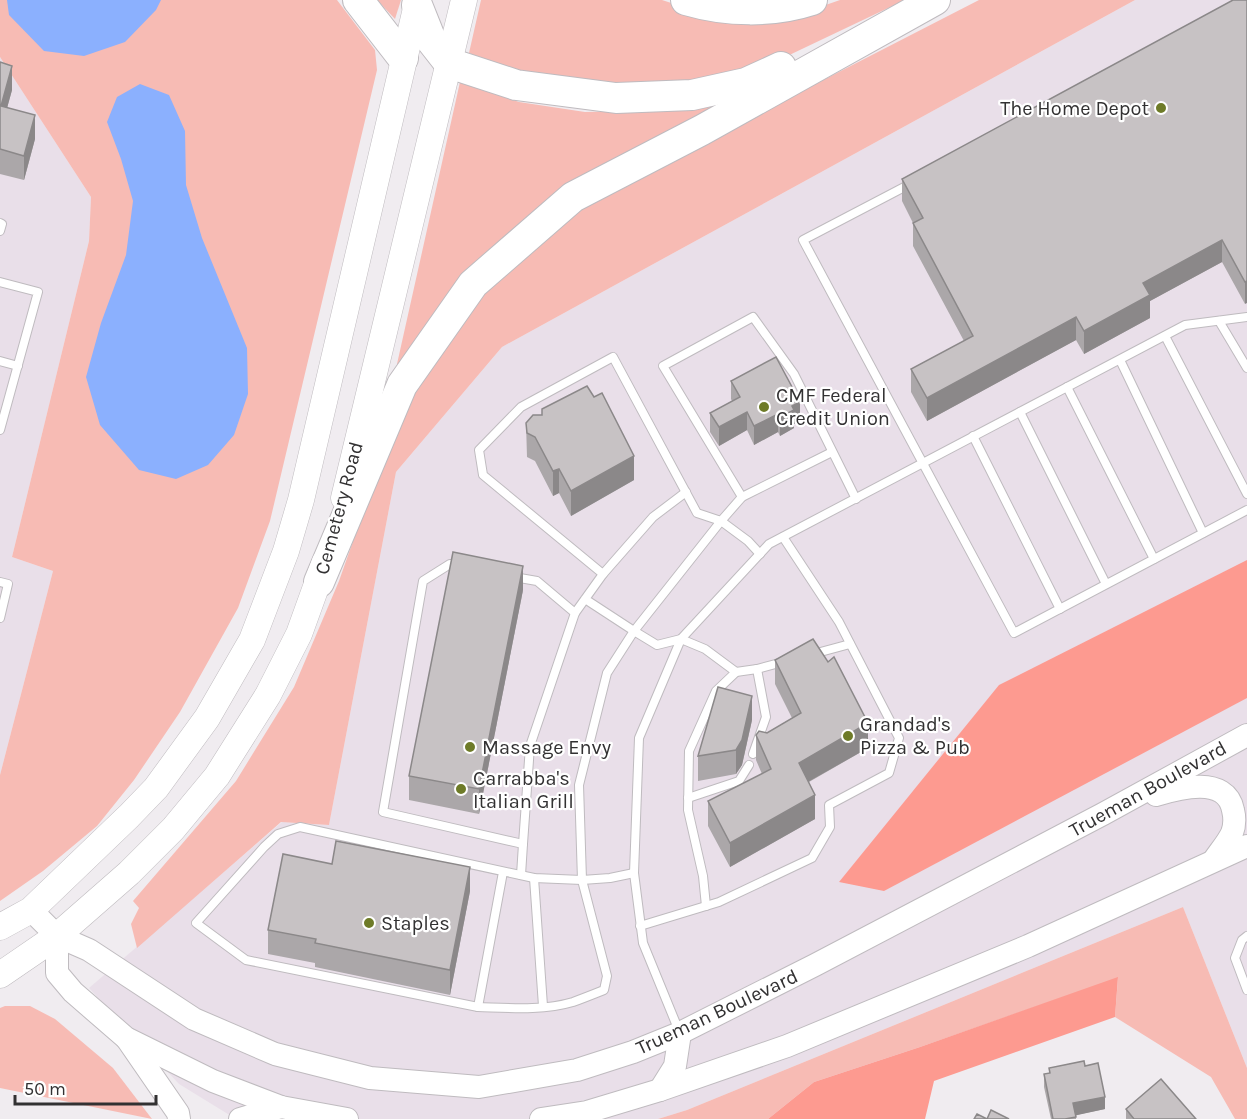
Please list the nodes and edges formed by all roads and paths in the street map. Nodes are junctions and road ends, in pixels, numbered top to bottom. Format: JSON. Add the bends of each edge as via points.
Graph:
{"nodes":[{"id":1,"x":358,"y":0,"type":"edge"},
{"id":2,"x":464,"y":0,"type":"edge"},
{"id":3,"x":686,"y":0,"type":"edge"},
{"id":4,"x":812,"y":0,"type":"edge"},
{"id":5,"x":921,"y":0,"type":"edge"},
{"id":6,"x":935,"y":0,"type":"edge"},
{"id":7,"x":418,"y":2,"type":"edge"},
{"id":8,"x":403,"y":58,"type":"junction"},
{"id":9,"x":449,"y":63,"type":"junction"},
{"id":10,"x":919,"y":179,"type":"edge"},
{"id":11,"x":0,"y":223,"type":"edge"},
{"id":12,"x":0,"y":231,"type":"edge"},
{"id":13,"x":0,"y":282,"type":"edge"},
{"id":14,"x":1247,"y":317,"type":"edge"},
{"id":15,"x":1219,"y":321,"type":"junction"},
{"id":16,"x":1165,"y":336,"type":"junction"},
{"id":17,"x":1120,"y":360,"type":"junction"},
{"id":18,"x":0,"y":361,"type":"edge"},
{"id":19,"x":18,"y":366,"type":"junction"},
{"id":20,"x":1247,"y":368,"type":"edge"},
{"id":21,"x":1067,"y":387,"type":"junction"},
{"id":22,"x":3,"y":404,"type":"edge"},
{"id":23,"x":1020,"y":412,"type":"junction"},
{"id":24,"x":0,"y":430,"type":"edge"},
{"id":25,"x":973,"y":436,"type":"junction"},
{"id":26,"x":832,"y":452,"type":"junction"},
{"id":27,"x":923,"y":462,"type":"junction"},
{"id":28,"x":686,"y":492,"type":"junction"},
{"id":29,"x":1247,"y":494,"type":"edge"},
{"id":30,"x":742,"y":497,"type":"junction"},
{"id":31,"x":856,"y":499,"type":"junction"},
{"id":32,"x":1247,"y":510,"type":"edge"},
{"id":33,"x":721,"y":521,"type":"junction"},
{"id":34,"x":1203,"y":533,"type":"junction"},
{"id":35,"x":783,"y":537,"type":"junction"},
{"id":36,"x":760,"y":554,"type":"junction"},
{"id":37,"x":1154,"y":559,"type":"junction"},
{"id":38,"x":472,"y":569,"type":"edge"},
{"id":39,"x":603,"y":574,"type":"junction"},
{"id":40,"x":504,"y":575,"type":"edge"},
{"id":41,"x":0,"y":582,"type":"edge"},
{"id":42,"x":319,"y":582,"type":"junction"},
{"id":43,"x":1106,"y":584,"type":"junction"},
{"id":44,"x":585,"y":599,"type":"junction"},
{"id":45,"x":1060,"y":609,"type":"junction"},
{"id":46,"x":575,"y":613,"type":"junction"},
{"id":47,"x":0,"y":618,"type":"edge"},
{"id":48,"x":634,"y":631,"type":"junction"},
{"id":49,"x":681,"y":639,"type":"junction"},
{"id":50,"x":850,"y":644,"type":"junction"},
{"id":51,"x":808,"y":655,"type":"edge"},
{"id":52,"x":788,"y":661,"type":"edge"},
{"id":53,"x":757,"y":669,"type":"junction"},
{"id":54,"x":736,"y":672,"type":"junction"},
{"id":55,"x":1247,"y":735,"type":"edge"},
{"id":56,"x":753,"y":754,"type":"dead end"},
{"id":57,"x":749,"y":765,"type":"dead end"},
{"id":58,"x":688,"y":798,"type":"junction"},
{"id":59,"x":1103,"y":814,"type":"junction"},
{"id":60,"x":524,"y":844,"type":"junction"},
{"id":61,"x":1247,"y":846,"type":"edge"},
{"id":62,"x":1214,"y":860,"type":"junction"},
{"id":63,"x":503,"y":872,"type":"junction"},
{"id":64,"x":634,"y":873,"type":"junction"},
{"id":65,"x":521,"y":875,"type":"junction"},
{"id":66,"x":534,"y":878,"type":"junction"},
{"id":67,"x":582,"y":880,"type":"junction"},
{"id":68,"x":706,"y":906,"type":"junction"},
{"id":69,"x":31,"y":910,"type":"junction"},
{"id":70,"x":640,"y":926,"type":"junction"},
{"id":71,"x":0,"y":927,"type":"edge"},
{"id":72,"x":57,"y":936,"type":"junction"},
{"id":73,"x":1247,"y":936,"type":"edge"},
{"id":74,"x":0,"y":975,"type":"edge"},
{"id":75,"x":1247,"y":990,"type":"edge"},
{"id":76,"x":478,"y":1006,"type":"junction"},
{"id":77,"x":543,"y":1006,"type":"junction"},
{"id":78,"x":680,"y":1033,"type":"junction"},
{"id":79,"x":126,"y":1038,"type":"junction"},
{"id":80,"x":660,"y":1090,"type":"junction"},
{"id":81,"x":281,"y":1107,"type":"junction"},
{"id":82,"x":179,"y":1119,"type":"edge"},
{"id":83,"x":240,"y":1119,"type":"edge"},
{"id":84,"x":347,"y":1119,"type":"edge"},
{"id":85,"x":541,"y":1119,"type":"edge"}],
"edges":[{"from":1,"to":8,"type":"highway"},
{"from":2,"to":9,"type":"main road","name":"Cemetery Road"},
{"from":3,"to":4,"type":"highway","via":[[739,10],[777,8]]},
{"from":5,"to":9,"type":"highway","via":[[746,83],[693,95],[616,98],[559,91],[516,85]]},
{"from":6,"to":42,"type":"highway","via":[[573,197],[472,284],[402,385]]},
{"from":7,"to":8,"type":"main road","name":"Cemetery Road"},
{"from":7,"to":9,"type":"highway","via":[[430,40]]},
{"from":8,"to":69,"type":"main road","name":"Cemetery Road","via":[[301,500],[252,640],[207,718],[156,788]]},
{"from":9,"to":42,"type":"main road","name":"Cemetery Road","via":[[340,512]]},
{"from":10,"to":27,"type":"lane","via":[[802,240]]},
{"from":11,"to":12,"type":"lane"},
{"from":13,"to":19,"type":"lane","via":[[38,292]]},
{"from":14,"to":15,"type":"lane"},
{"from":15,"to":16,"type":"lane","via":[[1185,325]]},
{"from":15,"to":20,"type":"lane"},
{"from":16,"to":17,"type":"lane"},
{"from":16,"to":29,"type":"lane"},
{"from":17,"to":21,"type":"lane"},
{"from":17,"to":34,"type":"lane"},
{"from":18,"to":19,"type":"lane"},
{"from":19,"to":22,"type":"lane"},
{"from":21,"to":23,"type":"lane"},
{"from":21,"to":37,"type":"lane"},
{"from":22,"to":24,"type":"lane"},
{"from":23,"to":25,"type":"lane"},
{"from":23,"to":43,"type":"lane"},
{"from":25,"to":27,"type":"lane"},
{"from":25,"to":45,"type":"lane"},
{"from":26,"to":30,"type":"lane"},
{"from":26,"to":30,"type":"lane","via":[[794,374],[753,317],[663,366]]},
{"from":26,"to":31,"type":"lane"},
{"from":27,"to":31,"type":"lane"},
{"from":27,"to":45,"type":"lane","via":[[1014,633]]},
{"from":28,"to":33,"type":"lane","via":[[697,513]]},
{"from":28,"to":39,"type":"lane","via":[[653,517]]},
{"from":28,"to":39,"type":"lane","via":[[613,357],[521,407],[479,450],[483,475]]},
{"from":30,"to":33,"type":"lane"},
{"from":31,"to":35,"type":"lane"},
{"from":32,"to":34,"type":"lane"},
{"from":33,"to":36,"type":"lane"},
{"from":33,"to":48,"type":"lane"},
{"from":34,"to":37,"type":"lane"},
{"from":35,"to":36,"type":"lane"},
{"from":35,"to":50,"type":"lane"},
{"from":36,"to":49,"type":"lane"},
{"from":37,"to":43,"type":"lane"},
{"from":38,"to":60,"type":"lane","via":[[450,564],[423,581],[383,812]]},
{"from":39,"to":44,"type":"lane"},
{"from":40,"to":46,"type":"lane","via":[[537,581]]},
{"from":41,"to":47,"type":"lane","via":[[8,584]]},
{"from":42,"to":72,"type":"main road","name":"Cemetery Road","via":[[268,695],[217,776],[173,829],[129,873]]},
{"from":43,"to":45,"type":"lane"},
{"from":44,"to":46,"type":"lane"},
{"from":44,"to":48,"type":"lane"},
{"from":46,"to":60,"type":"lane","via":[[530,746]]},
{"from":48,"to":49,"type":"lane","via":[[657,645]]},
{"from":48,"to":67,"type":"lane","via":[[607,673],[579,785]]},
{"from":49,"to":54,"type":"lane","via":[[705,649]]},
{"from":49,"to":64,"type":"lane","via":[[639,738]]},
{"from":50,"to":51,"type":"lane"},
{"from":50,"to":68,"type":"lane","via":[[899,738],[889,773],[829,805],[830,827],[812,858]]},
{"from":52,"to":53,"type":"lane"},
{"from":53,"to":54,"type":"lane"},
{"from":53,"to":56,"type":"lane","via":[[766,717]]},
{"from":54,"to":58,"type":"lane","via":[[716,691],[689,751]]},
{"from":55,"to":59,"type":"main road","name":"Trueman Boulevard"},
{"from":57,"to":58,"type":"lane","via":[[740,781]]},
{"from":58,"to":68,"type":"lane"},
{"from":59,"to":62,"type":"main road","via":[[1178,788],[1212,788],[1230,800],[1235,821]]},
{"from":59,"to":78,"type":"main road","name":"Trueman Boulevard"},
{"from":60,"to":65,"type":"lane"},
{"from":61,"to":62,"type":"main road"},
{"from":62,"to":80,"type":"main road","via":[[984,964],[787,1046]]},
{"from":63,"to":65,"type":"lane"},
{"from":63,"to":76,"type":"lane"},
{"from":63,"to":76,"type":"lane","via":[[300,827],[278,834],[196,923],[246,960]]},
{"from":64,"to":67,"type":"lane"},
{"from":64,"to":70,"type":"lane"},
{"from":65,"to":66,"type":"lane"},
{"from":66,"to":67,"type":"lane"},
{"from":66,"to":77,"type":"lane"},
{"from":67,"to":77,"type":"lane","via":[[607,976],[604,990],[572,1002]]},
{"from":68,"to":70,"type":"lane"},
{"from":69,"to":71,"type":"main road","name":"Cemetery Road"},
{"from":69,"to":72,"type":"main road","name":"Trueman Boulevard"},
{"from":70,"to":78,"type":"lane","via":[[643,943]]},
{"from":72,"to":74,"type":"main road","name":"Cemetery Road"},
{"from":72,"to":78,"type":"main road","name":"Trueman Boulevard","via":[[89,950],[194,1019],[275,1054],[370,1078],[478,1087],[577,1070]]},
{"from":72,"to":79,"type":"main road","via":[[57,973]]},
{"from":73,"to":75,"type":"lane","via":[[1235,958]]},
{"from":76,"to":77,"type":"lane"},
{"from":78,"to":80,"type":"main road","via":[[675,1066]]},
{"from":79,"to":81,"type":"main road","via":[[213,1081]]},
{"from":79,"to":82,"type":"main road"},
{"from":80,"to":85,"type":"main road","via":[[587,1112]]},
{"from":81,"to":83,"type":"main road"},
{"from":81,"to":84,"type":"main road"}]}
